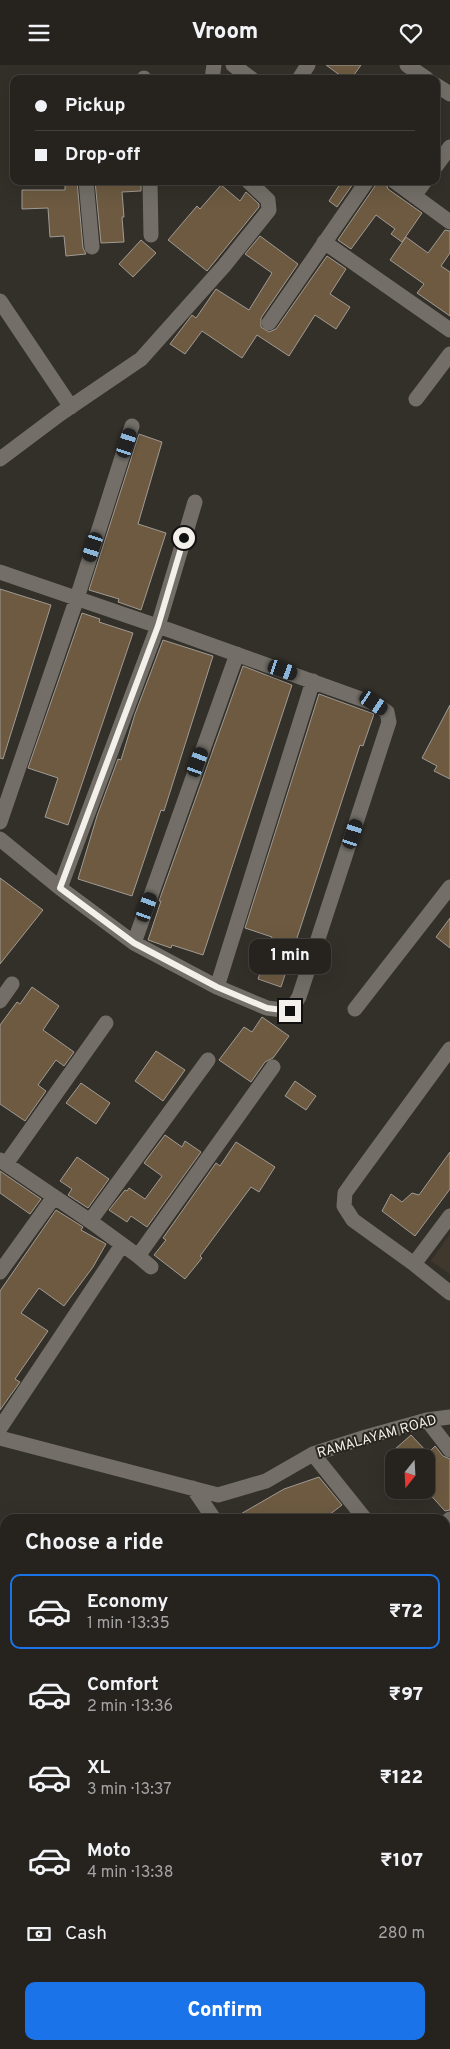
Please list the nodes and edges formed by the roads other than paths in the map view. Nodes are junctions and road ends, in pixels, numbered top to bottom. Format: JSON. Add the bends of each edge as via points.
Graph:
{"nodes":[{"id":1,"x":233,"y":65,"type":"edge"},
{"id":2,"x":407,"y":65,"type":"edge"},
{"id":3,"x":247,"y":75,"type":"edge"},
{"id":4,"x":421,"y":75,"type":"edge"},
{"id":5,"x":450,"y":147,"type":"edge"},
{"id":6,"x":440,"y":161,"type":"edge"},
{"id":7,"x":86,"y":185,"type":"edge"},
{"id":8,"x":150,"y":185,"type":"edge"},
{"id":9,"x":252,"y":185,"type":"edge"},
{"id":10,"x":364,"y":185,"type":"edge"},
{"id":11,"x":399,"y":185,"type":"edge"},
{"id":12,"x":422,"y":185,"type":"edge"},
{"id":13,"x":414,"y":196,"type":"junction"},
{"id":14,"x":450,"y":222,"type":"edge"},
{"id":15,"x":151,"y":235,"type":"dead end"},
{"id":16,"x":324,"y":242,"type":"junction"},
{"id":17,"x":92,"y":247,"type":"dead end"},
{"id":18,"x":0,"y":301,"type":"edge"},
{"id":19,"x":268,"y":323,"type":"dead end"},
{"id":20,"x":450,"y":330,"type":"edge"},
{"id":21,"x":450,"y":354,"type":"edge"},
{"id":22,"x":416,"y":399,"type":"dead end"},
{"id":23,"x":71,"y":407,"type":"junction"},
{"id":24,"x":132,"y":426,"type":"dead end"},
{"id":25,"x":0,"y":459,"type":"edge"},
{"id":26,"x":195,"y":502,"type":"dead end"},
{"id":27,"x":0,"y":572,"type":"edge"},
{"id":28,"x":77,"y":598,"type":"junction"},
{"id":29,"x":158,"y":626,"type":"junction"},
{"id":30,"x":237,"y":654,"type":"junction"},
{"id":31,"x":313,"y":681,"type":"junction"},
{"id":32,"x":0,"y":822,"type":"edge"},
{"id":33,"x":0,"y":839,"type":"edge"},
{"id":34,"x":450,"y":887,"type":"edge"},
{"id":35,"x":60,"y":888,"type":"junction"},
{"id":36,"x":134,"y":943,"type":"junction"},
{"id":37,"x":12,"y":984,"type":"dead end"},
{"id":38,"x":217,"y":987,"type":"junction"},
{"id":39,"x":0,"y":1001,"type":"edge"},
{"id":40,"x":355,"y":1009,"type":"dead end"},
{"id":41,"x":106,"y":1023,"type":"dead end"},
{"id":42,"x":450,"y":1049,"type":"edge"},
{"id":43,"x":208,"y":1060,"type":"dead end"},
{"id":44,"x":273,"y":1067,"type":"dead end"},
{"id":45,"x":3,"y":1162,"type":"edge"},
{"id":46,"x":54,"y":1197,"type":"junction"},
{"id":47,"x":450,"y":1215,"type":"edge"},
{"id":48,"x":90,"y":1221,"type":"junction"},
{"id":49,"x":122,"y":1245,"type":"junction"},
{"id":50,"x":138,"y":1257,"type":"junction"},
{"id":51,"x":414,"y":1264,"type":"junction"},
{"id":52,"x":151,"y":1267,"type":"dead end"},
{"id":53,"x":0,"y":1272,"type":"edge"},
{"id":54,"x":450,"y":1293,"type":"edge"},
{"id":55,"x":450,"y":1417,"type":"edge"},
{"id":56,"x":427,"y":1420,"type":"junction"},
{"id":57,"x":0,"y":1428,"type":"edge"},
{"id":58,"x":0,"y":1438,"type":"edge"},
{"id":59,"x":450,"y":1450,"type":"edge"},
{"id":60,"x":313,"y":1454,"type":"junction"},
{"id":61,"x":193,"y":1488,"type":"junction"},
{"id":62,"x":210,"y":1514,"type":"edge"},
{"id":63,"x":361,"y":1514,"type":"edge"}],
"edges":[{"from":1,"to":3,"type":"street"},
{"from":2,"to":4,"type":"street"},
{"from":5,"to":6,"type":"street"},
{"from":7,"to":17,"type":"street"},
{"from":8,"to":15,"type":"street"},
{"from":9,"to":23,"type":"street","via":[[268,200],[269,210],[224,266],[141,359]]},
{"from":10,"to":16,"type":"street"},
{"from":11,"to":13,"type":"street"},
{"from":12,"to":13,"type":"street"},
{"from":13,"to":14,"type":"street"},
{"from":16,"to":19,"type":"street"},
{"from":16,"to":20,"type":"street"},
{"from":18,"to":23,"type":"street"},
{"from":21,"to":22,"type":"street"},
{"from":23,"to":25,"type":"street"},
{"from":24,"to":28,"type":"street"},
{"from":26,"to":29,"type":"street"},
{"from":27,"to":28,"type":"street"},
{"from":28,"to":29,"type":"street"},
{"from":28,"to":32,"type":"street"},
{"from":29,"to":30,"type":"street"},
{"from":29,"to":35,"type":"street"},
{"from":30,"to":31,"type":"street"},
{"from":30,"to":36,"type":"street"},
{"from":31,"to":38,"type":"street"},
{"from":31,"to":38,"type":"street","via":[[374,703],[387,712],[389,722],[383,743],[299,997],[290,1011],[267,1008]]},
{"from":33,"to":35,"type":"street"},
{"from":34,"to":40,"type":"street"},
{"from":35,"to":36,"type":"street"},
{"from":36,"to":38,"type":"street"},
{"from":37,"to":39,"type":"street"},
{"from":41,"to":45,"type":"street"},
{"from":42,"to":51,"type":"street","via":[[345,1193],[344,1206],[353,1220]]},
{"from":43,"to":48,"type":"street"},
{"from":44,"to":50,"type":"street"},
{"from":45,"to":46,"type":"street"},
{"from":46,"to":48,"type":"street"},
{"from":46,"to":53,"type":"street"},
{"from":47,"to":51,"type":"street"},
{"from":48,"to":49,"type":"street"},
{"from":49,"to":50,"type":"street"},
{"from":49,"to":57,"type":"street"},
{"from":50,"to":52,"type":"street"},
{"from":51,"to":54,"type":"street"},
{"from":55,"to":56,"type":"street","name":"RAMALAYAM ROAD"},
{"from":56,"to":59,"type":"street"},
{"from":56,"to":60,"type":"street","name":"RAMALAYAM ROAD"},
{"from":58,"to":61,"type":"street","name":"RAMALAYAM ROAD"},
{"from":60,"to":61,"type":"street","name":"RAMALAYAM ROAD","via":[[266,1481],[218,1495]]},
{"from":60,"to":63,"type":"street"},
{"from":61,"to":62,"type":"street"}]}
